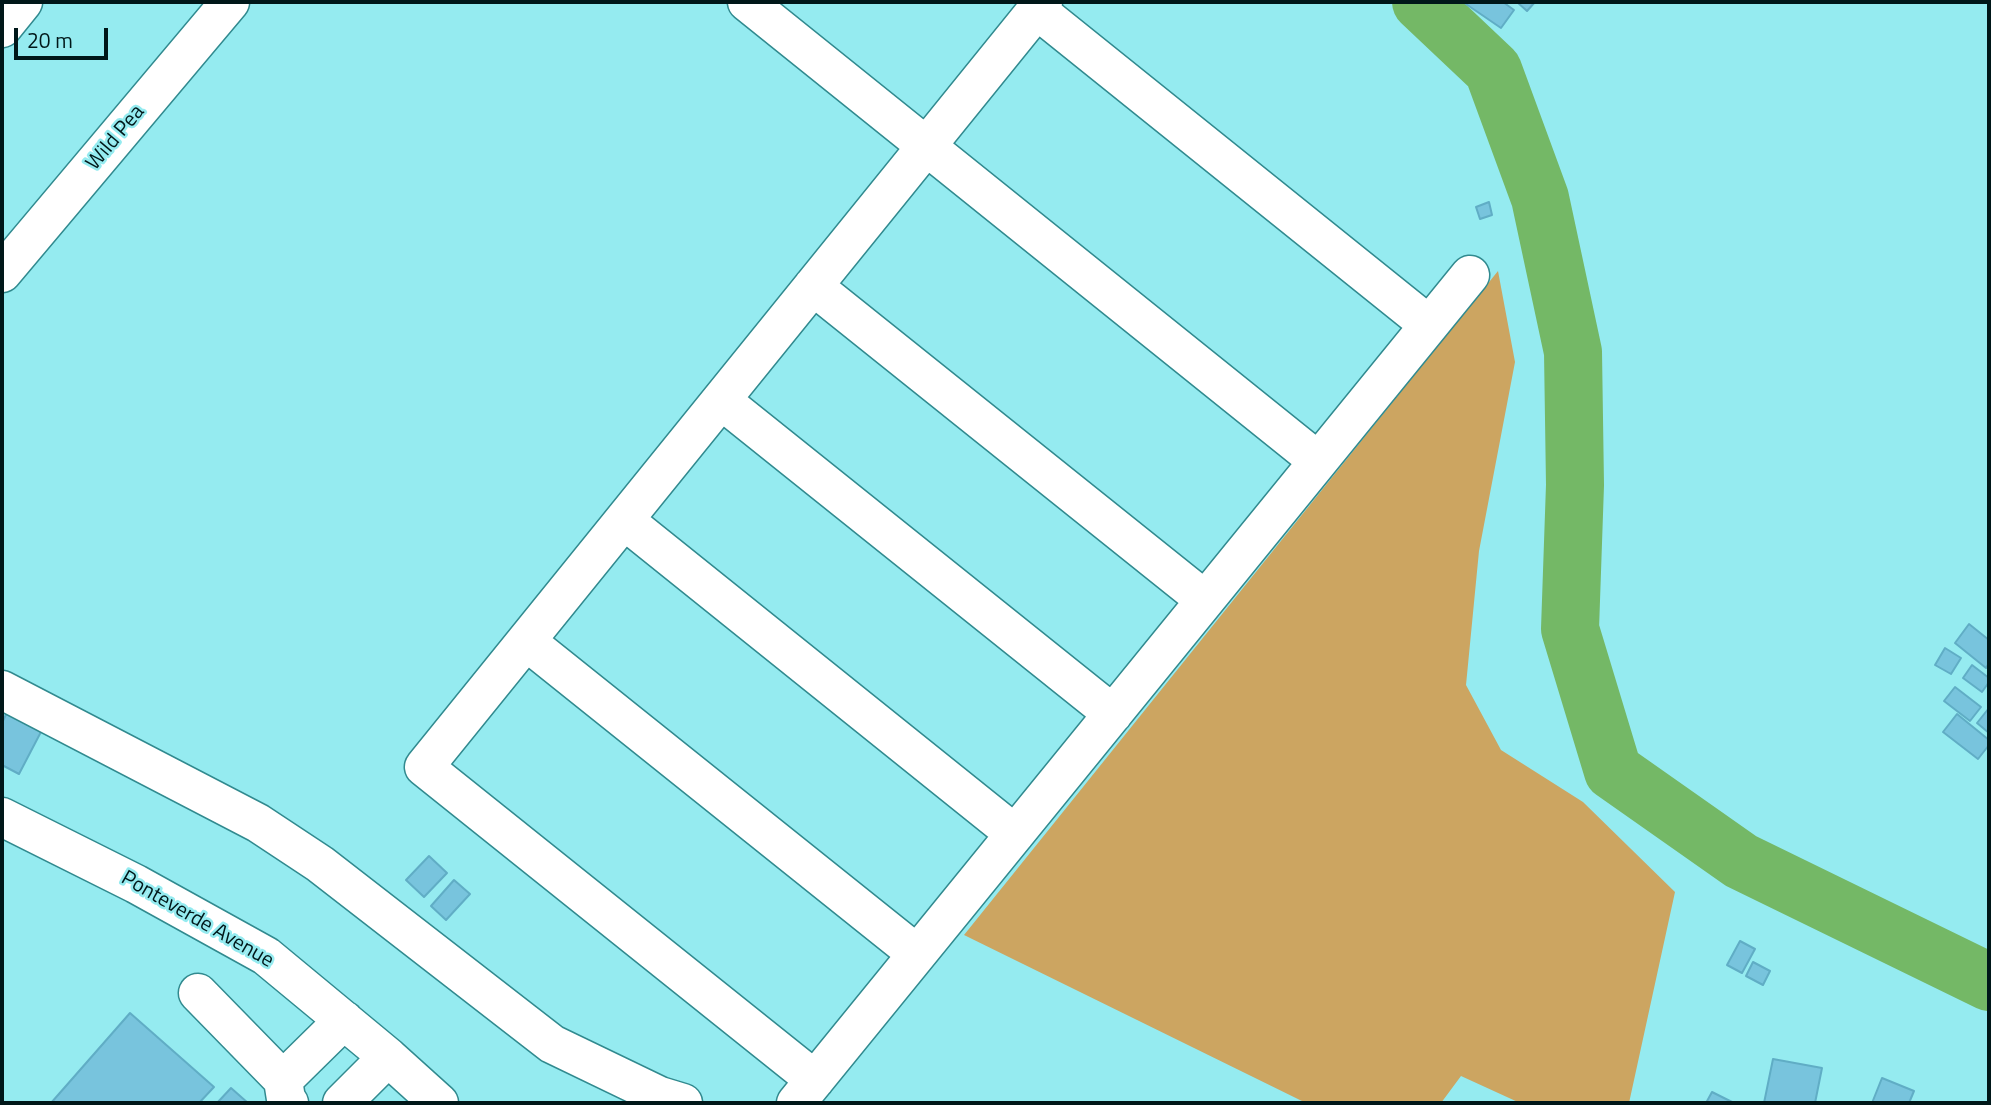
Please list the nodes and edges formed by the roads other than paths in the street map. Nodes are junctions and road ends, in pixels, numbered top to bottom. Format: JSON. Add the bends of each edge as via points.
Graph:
{"nodes":[{"id":1,"x":23,"y":2,"type":"edge"},
{"id":2,"x":747,"y":2,"type":"edge"},
{"id":3,"x":223,"y":4,"type":"edge"},
{"id":4,"x":1040,"y":6,"type":"edge"},
{"id":5,"x":2,"y":28,"type":"edge"},
{"id":6,"x":926,"y":146,"type":"junction"},
{"id":7,"x":2,"y":273,"type":"edge"},
{"id":8,"x":1470,"y":275,"type":"dead end"},
{"id":9,"x":814,"y":286,"type":"junction"},
{"id":10,"x":1429,"y":325,"type":"junction"},
{"id":11,"x":721,"y":400,"type":"junction"},
{"id":12,"x":1318,"y":461,"type":"junction"},
{"id":13,"x":624,"y":520,"type":"junction"},
{"id":14,"x":1205,"y":600,"type":"junction"},
{"id":15,"x":526,"y":641,"type":"junction"},
{"id":16,"x":2,"y":690,"type":"edge"},
{"id":17,"x":1113,"y":713,"type":"junction"},
{"id":18,"x":2,"y":817,"type":"edge"},
{"id":19,"x":1015,"y":834,"type":"junction"},
{"id":20,"x":917,"y":954,"type":"junction"},
{"id":21,"x":198,"y":993,"type":"dead end"},
{"id":22,"x":344,"y":1020,"type":"junction"},
{"id":23,"x":388,"y":1057,"type":"junction"},
{"id":24,"x":286,"y":1092,"type":"edge"},
{"id":25,"x":805,"y":1092,"type":"edge"},
{"id":26,"x":342,"y":1103,"type":"edge"},
{"id":27,"x":439,"y":1103,"type":"edge"},
{"id":28,"x":683,"y":1103,"type":"edge"}],
"edges":[{"from":1,"to":5,"type":"street"},
{"from":2,"to":6,"type":"street"},
{"from":3,"to":7,"type":"street","name":"Wild Pea"},
{"from":4,"to":6,"type":"street"},
{"from":4,"to":10,"type":"street"},
{"from":6,"to":9,"type":"street"},
{"from":6,"to":12,"type":"street"},
{"from":8,"to":10,"type":"street"},
{"from":9,"to":11,"type":"street"},
{"from":9,"to":14,"type":"street"},
{"from":10,"to":12,"type":"street"},
{"from":11,"to":13,"type":"street"},
{"from":11,"to":17,"type":"street"},
{"from":12,"to":14,"type":"street"},
{"from":13,"to":15,"type":"street"},
{"from":13,"to":19,"type":"street"},
{"from":14,"to":17,"type":"street"},
{"from":15,"to":20,"type":"street"},
{"from":15,"to":25,"type":"street","via":[[424,766]]},
{"from":16,"to":28,"type":"street","via":[[258,823],[320,864],[552,1044]]},
{"from":17,"to":19,"type":"street"},
{"from":18,"to":22,"type":"street","name":"Ponteverde Avenue","via":[[266,956]]},
{"from":19,"to":20,"type":"street"},
{"from":20,"to":25,"type":"street"},
{"from":21,"to":24,"type":"street"},
{"from":22,"to":23,"type":"street","name":"Ponteverde Avenue"},
{"from":22,"to":24,"type":"street"},
{"from":23,"to":26,"type":"street"},
{"from":23,"to":27,"type":"street","name":"Ponteverde Avenue"}]}
